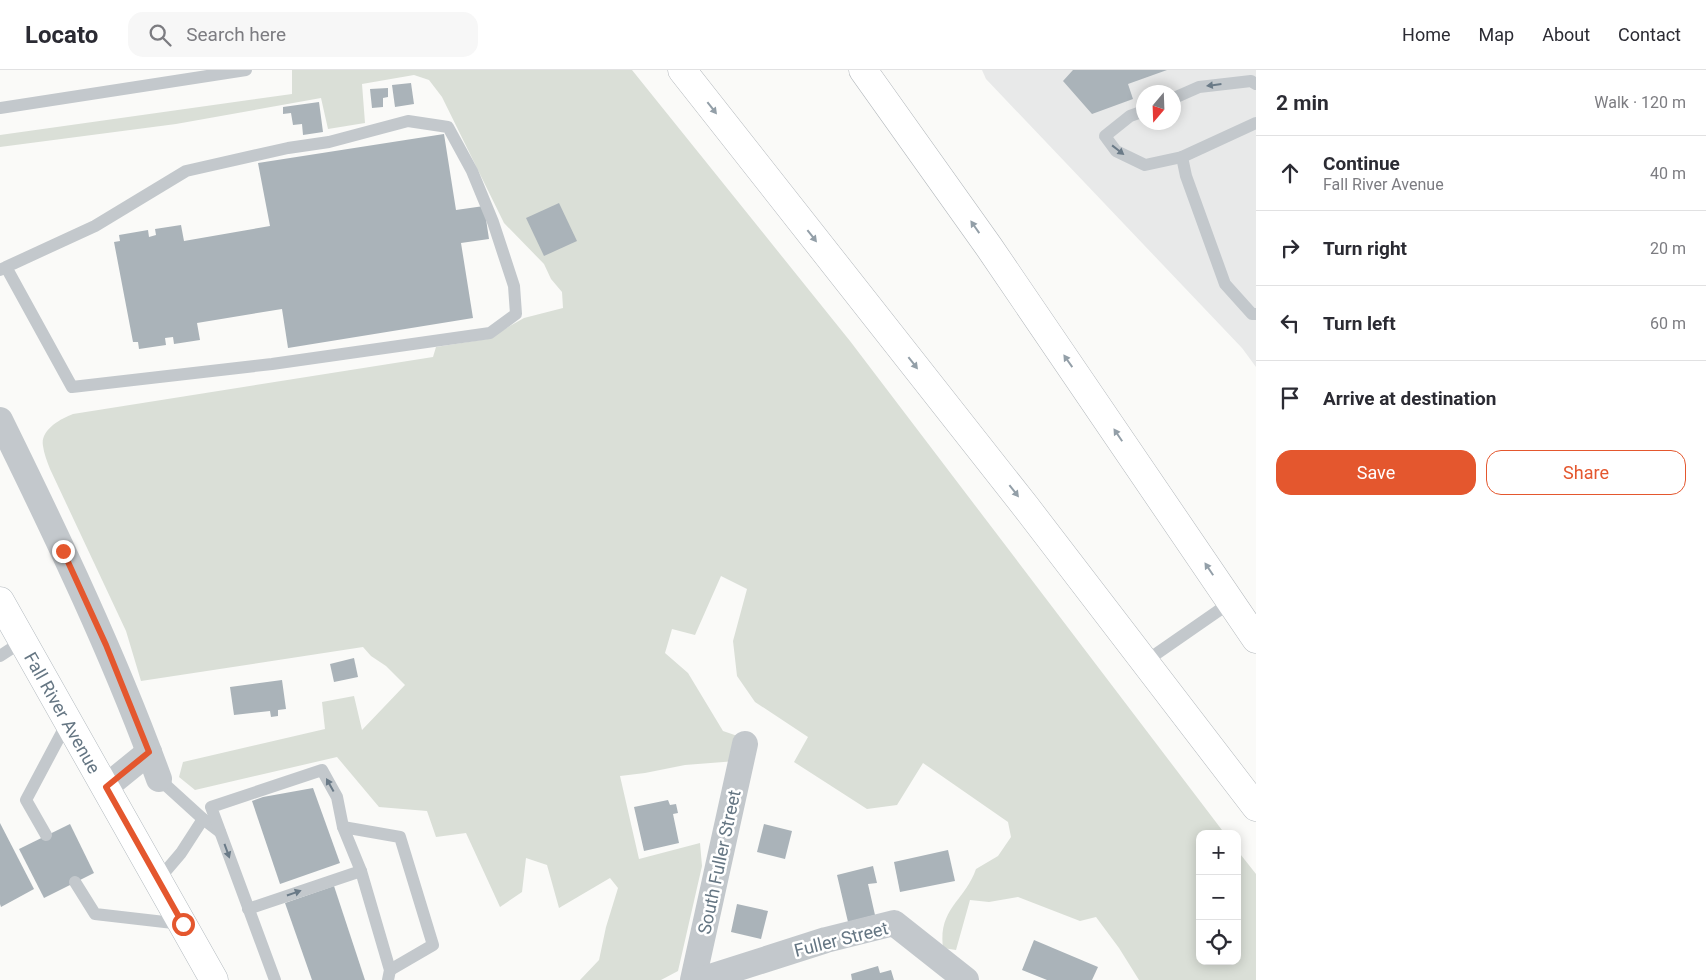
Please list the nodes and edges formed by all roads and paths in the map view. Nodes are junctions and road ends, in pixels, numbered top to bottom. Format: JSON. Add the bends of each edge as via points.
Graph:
{"nodes":[{"id":1,"x":246,"y":70,"type":"edge"},
{"id":2,"x":682,"y":70,"type":"edge"},
{"id":3,"x":863,"y":70,"type":"edge"},
{"id":4,"x":881,"y":70,"type":"edge"},
{"id":5,"x":1256,"y":84,"type":"edge"},
{"id":6,"x":1181,"y":95,"type":"edge"},
{"id":7,"x":0,"y":108,"type":"edge"},
{"id":8,"x":1136,"y":114,"type":"edge"},
{"id":9,"x":1256,"y":123,"type":"edge"},
{"id":10,"x":1182,"y":157,"type":"junction"},
{"id":11,"x":936,"y":171,"type":"junction"},
{"id":12,"x":3,"y":269,"type":"edge"},
{"id":13,"x":1256,"y":314,"type":"edge"},
{"id":14,"x":0,"y":420,"type":"edge"},
{"id":15,"x":0,"y":601,"type":"edge"},
{"id":16,"x":1231,"y":602,"type":"junction"},
{"id":17,"x":1256,"y":639,"type":"edge"},
{"id":18,"x":22,"y":641,"type":"junction"},
{"id":19,"x":0,"y":656,"type":"edge"},
{"id":20,"x":1146,"y":661,"type":"junction"},
{"id":21,"x":68,"y":721,"type":"junction"},
{"id":22,"x":745,"y":744,"type":"dead end"},
{"id":23,"x":149,"y":752,"type":"junction"},
{"id":24,"x":159,"y":779,"type":"joint"},
{"id":25,"x":106,"y":787,"type":"junction"},
{"id":26,"x":1256,"y":807,"type":"edge"},
{"id":27,"x":203,"y":819,"type":"junction"},
{"id":28,"x":343,"y":827,"type":"junction"},
{"id":29,"x":220,"y":832,"type":"junction"},
{"id":30,"x":46,"y":835,"type":"dead end"},
{"id":31,"x":361,"y":871,"type":"junction"},
{"id":32,"x":158,"y":880,"type":"junction"},
{"id":33,"x":75,"y":882,"type":"dead end"},
{"id":34,"x":248,"y":909,"type":"junction"},
{"id":35,"x":183,"y":924,"type":"junction"},
{"id":36,"x":389,"y":975,"type":"edge"},
{"id":37,"x":214,"y":980,"type":"edge"},
{"id":38,"x":275,"y":980,"type":"edge"},
{"id":39,"x":693,"y":980,"type":"edge"},
{"id":40,"x":701,"y":980,"type":"edge"},
{"id":41,"x":966,"y":980,"type":"edge"}],
"edges":[{"from":1,"to":7,"type":"lane"},
{"from":2,"to":20,"type":"main road","one_way":true},
{"from":3,"to":11,"type":"main road"},
{"from":4,"to":11,"type":"main road"},
{"from":5,"to":6,"type":"lane","one_way":true,"via":[[1250,81],[1199,87]]},
{"from":8,"to":10,"type":"lane","one_way":true,"via":[[1105,136],[1116,151],[1145,165]]},
{"from":9,"to":10,"type":"lane"},
{"from":10,"to":13,"type":"lane","via":[[1225,284],[1252,314]]},
{"from":16,"to":11,"type":"main road","one_way":true},
{"from":12,"to":12,"type":"lane","via":[[72,387],[272,364],[490,333],[516,314],[514,286],[493,222],[472,171],[448,127],[408,121],[329,142],[186,171],[95,226]]},
{"from":14,"to":23,"type":"street","via":[[106,645]]},
{"from":15,"to":18,"type":"main road","name":"Fall River Avenue"},
{"from":16,"to":17,"type":"main road"},
{"from":16,"to":20,"type":"lane"},
{"from":18,"to":19,"type":"lane"},
{"from":18,"to":21,"type":"main road","name":"Fall River Avenue"},
{"from":20,"to":26,"type":"main road"},
{"from":21,"to":25,"type":"main road","name":"Fall River Avenue"},
{"from":21,"to":30,"type":"lane","via":[[26,800]]},
{"from":22,"to":39,"type":"street","name":"South Fuller Street"},
{"from":23,"to":24,"type":"street"},
{"from":23,"to":25,"type":"street"},
{"from":24,"to":27,"type":"lane"},
{"from":25,"to":32,"type":"main road","name":"Fall River Avenue"},
{"from":27,"to":29,"type":"lane"},
{"from":27,"to":32,"type":"lane"},
{"from":28,"to":29,"type":"lane","one_way":true,"via":[[337,797],[322,770],[211,807]]},
{"from":28,"to":31,"type":"lane"},
{"from":28,"to":36,"type":"lane","via":[[400,836],[433,945]]},
{"from":29,"to":34,"type":"lane","one_way":true},
{"from":34,"to":31,"type":"lane","one_way":true},
{"from":31,"to":36,"type":"lane"},
{"from":32,"to":35,"type":"main road","name":"Fall River Avenue"},
{"from":33,"to":35,"type":"lane","via":[[95,914]]},
{"from":34,"to":38,"type":"lane"},
{"from":35,"to":37,"type":"main road","name":"Fall River Avenue"},
{"from":40,"to":41,"type":"street","name":"Fuller Street","via":[[826,940],[894,923]]}]}
